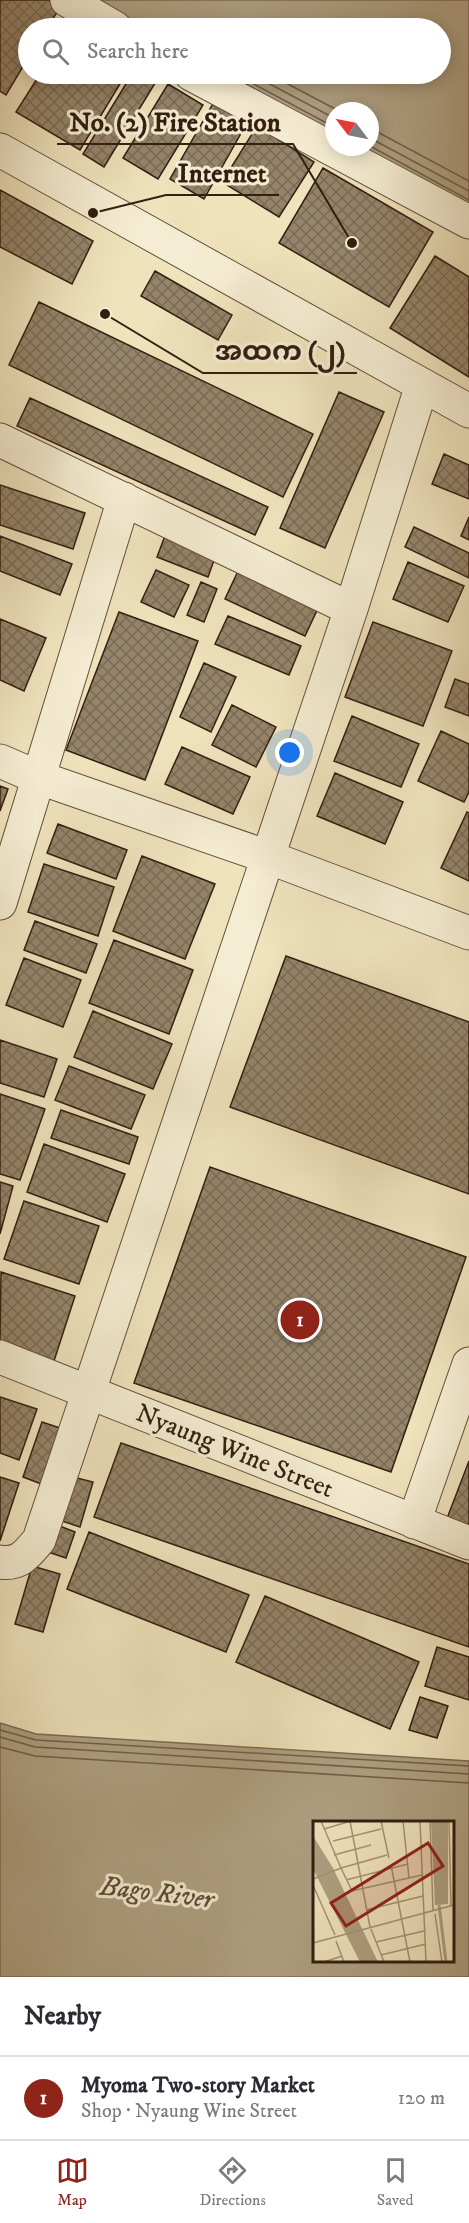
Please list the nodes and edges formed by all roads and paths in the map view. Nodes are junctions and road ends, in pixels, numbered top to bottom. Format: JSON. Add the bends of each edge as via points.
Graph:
{"nodes":[{"id":1,"x":67,"y":0,"type":"edge"},
{"id":2,"x":97,"y":18,"type":"edge"},
{"id":3,"x":210,"y":84,"type":"edge"},
{"id":4,"x":0,"y":150,"type":"edge"},
{"id":5,"x":469,"y":222,"type":"edge"},
{"id":6,"x":422,"y":385,"type":"junction"},
{"id":7,"x":469,"y":411,"type":"edge"},
{"id":8,"x":0,"y":440,"type":"edge"},
{"id":9,"x":124,"y":499,"type":"junction"},
{"id":10,"x":351,"y":609,"type":"junction"},
{"id":11,"x":0,"y":762,"type":"edge"},
{"id":12,"x":37,"y":777,"type":"junction"},
{"id":13,"x":268,"y":857,"type":"junction"},
{"id":14,"x":0,"y":903,"type":"edge"},
{"id":15,"x":469,"y":933,"type":"edge"},
{"id":16,"x":0,"y":1358,"type":"edge"},
{"id":17,"x":469,"y":1364,"type":"edge"},
{"id":18,"x":88,"y":1392,"type":"junction"},
{"id":19,"x":414,"y":1522,"type":"junction"},
{"id":20,"x":469,"y":1543,"type":"edge"},
{"id":21,"x":0,"y":1562,"type":"edge"}],
"edges":[{"from":1,"to":2,"type":"street"},
{"from":3,"to":5,"type":"street"},
{"from":4,"to":6,"type":"street"},
{"from":6,"to":7,"type":"street"},
{"from":6,"to":10,"type":"street"},
{"from":8,"to":9,"type":"street"},
{"from":9,"to":10,"type":"street"},
{"from":9,"to":12,"type":"street"},
{"from":10,"to":13,"type":"street"},
{"from":11,"to":12,"type":"street"},
{"from":12,"to":13,"type":"street"},
{"from":12,"to":14,"type":"street"},
{"from":13,"to":15,"type":"street"},
{"from":13,"to":18,"type":"street"},
{"from":16,"to":18,"type":"street","name":"Nyaung Wine Street"},
{"from":17,"to":19,"type":"street"},
{"from":18,"to":19,"type":"street","name":"Nyaung Wine Street"},
{"from":18,"to":21,"type":"street","via":[[39,1540],[24,1557],[11,1563]]},
{"from":19,"to":20,"type":"street","name":"Nyaung Wine Street"}]}
